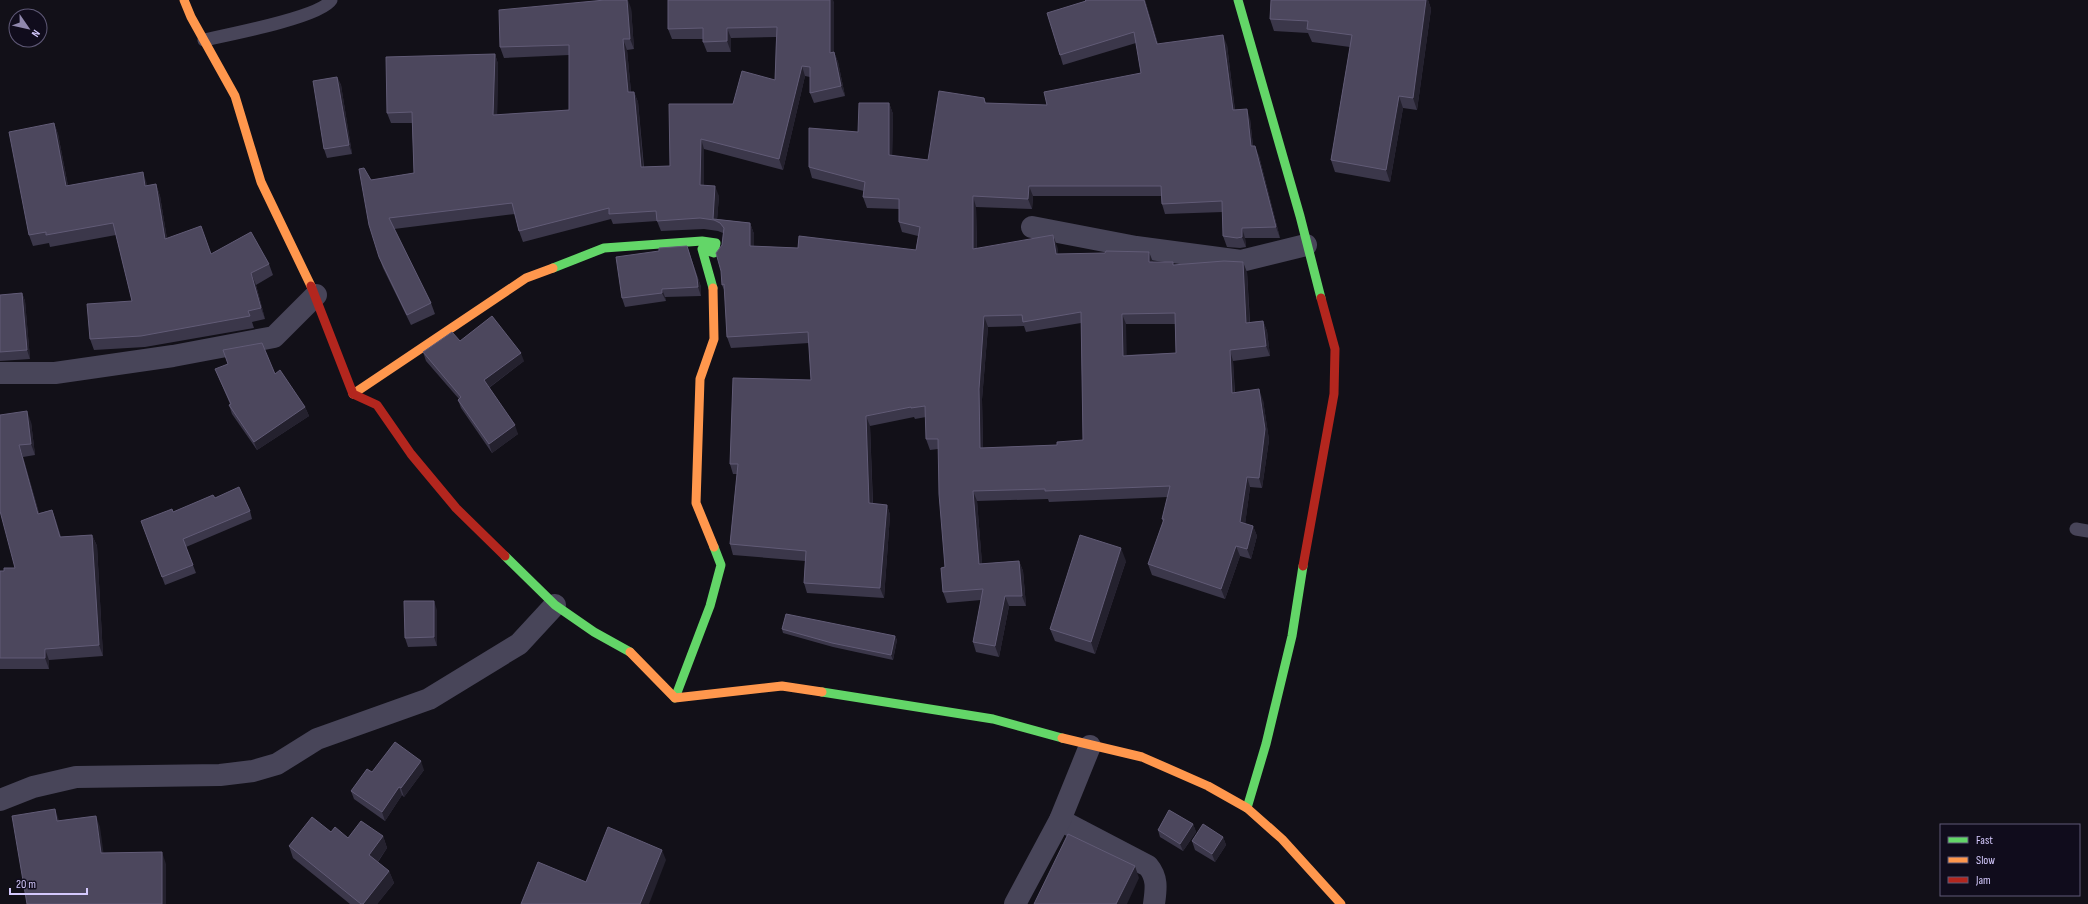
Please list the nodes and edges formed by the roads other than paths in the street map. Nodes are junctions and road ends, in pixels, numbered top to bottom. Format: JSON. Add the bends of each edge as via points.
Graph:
{"nodes":[{"id":1,"x":184,"y":0,"type":"edge"},
{"id":2,"x":331,"y":0,"type":"edge"},
{"id":3,"x":1238,"y":0,"type":"edge"},
{"id":4,"x":204,"y":40,"type":"junction"},
{"id":5,"x":1032,"y":227,"type":"dead end"},
{"id":6,"x":1306,"y":245,"type":"junction"},
{"id":7,"x":316,"y":295,"type":"junction"},
{"id":8,"x":0,"y":373,"type":"edge"},
{"id":9,"x":353,"y":394,"type":"junction"},
{"id":10,"x":554,"y":605,"type":"junction"},
{"id":11,"x":675,"y":698,"type":"junction"},
{"id":12,"x":1090,"y":746,"type":"junction"},
{"id":13,"x":0,"y":800,"type":"edge"},
{"id":14,"x":1247,"y":808,"type":"junction"},
{"id":15,"x":1060,"y":820,"type":"junction"},
{"id":16,"x":1015,"y":904,"type":"edge"},
{"id":17,"x":1154,"y":904,"type":"edge"},
{"id":18,"x":1342,"y":904,"type":"edge"}],
"edges":[{"from":1,"to":4,"type":"street"},
{"from":2,"to":4,"type":"lane","via":[[329,4],[311,14]]},
{"from":3,"to":6,"type":"street"},
{"from":4,"to":7,"type":"street","via":[[235,96],[261,182]]},
{"from":5,"to":6,"type":"street","via":[[1136,247],[1241,261]]},
{"from":6,"to":14,"type":"street","via":[[1335,349],[1334,394],[1306,539],[1292,636],[1266,744]]},
{"from":7,"to":8,"type":"street","via":[[274,337],[173,356],[54,373]]},
{"from":7,"to":9,"type":"street"},
{"from":9,"to":10,"type":"street","via":[[377,405],[411,454],[456,508]]},
{"from":9,"to":11,"type":"street","via":[[526,278],[604,248],[702,241],[716,243],[714,253],[702,249],[713,285],[714,339],[700,379],[696,503],[721,565],[710,606]]},
{"from":10,"to":11,"type":"street","via":[[594,632],[627,649]]},
{"from":10,"to":13,"type":"street","via":[[519,644],[429,699],[316,739],[277,764],[253,771],[220,775],[76,777],[33,787]]},
{"from":11,"to":12,"type":"street","via":[[782,686],[993,719]]},
{"from":12,"to":14,"type":"street","via":[[1142,757],[1208,786]]},
{"from":12,"to":15,"type":"street"},
{"from":14,"to":18,"type":"street","via":[[1282,839]]},
{"from":15,"to":16,"type":"street"},
{"from":15,"to":17,"type":"street","via":[[1148,866],[1155,875]]}]}
